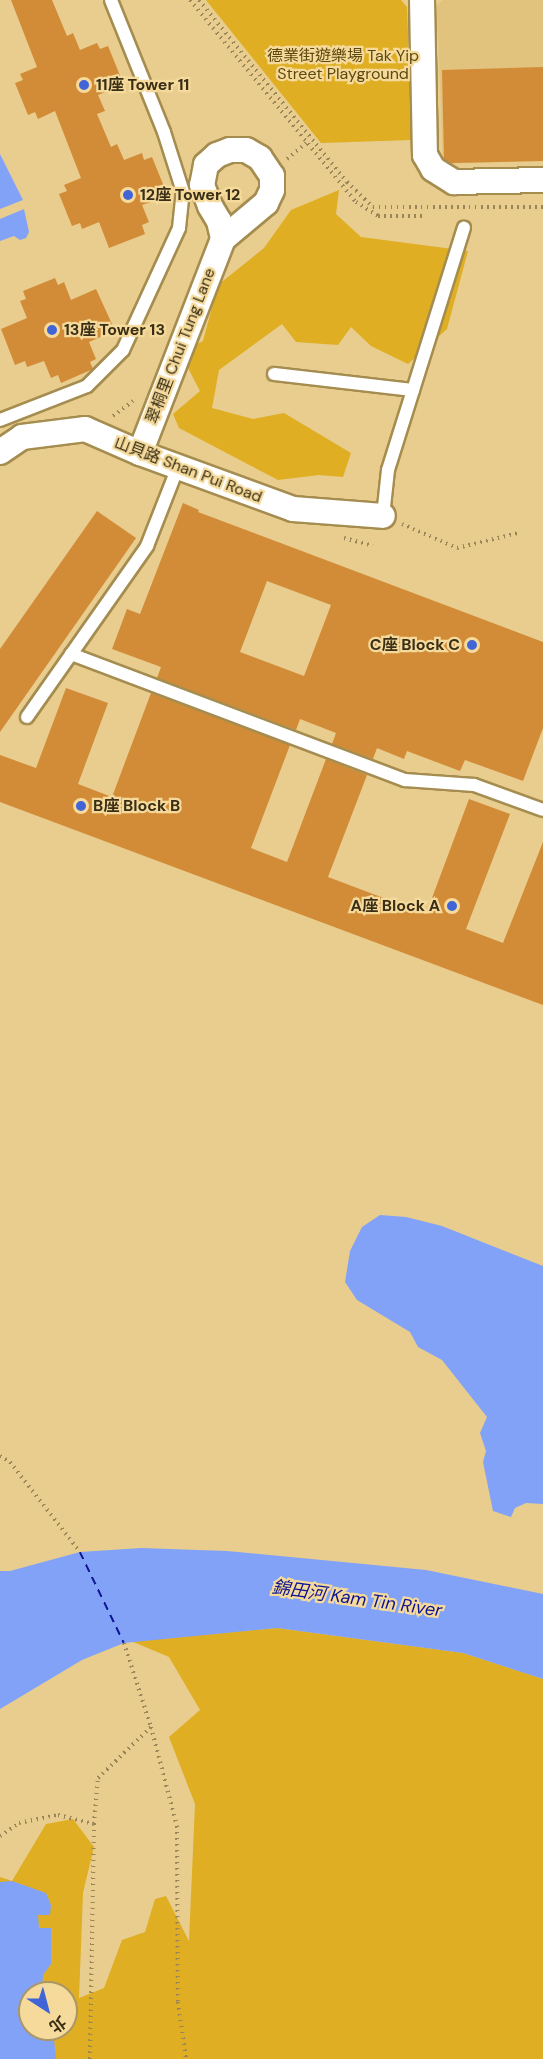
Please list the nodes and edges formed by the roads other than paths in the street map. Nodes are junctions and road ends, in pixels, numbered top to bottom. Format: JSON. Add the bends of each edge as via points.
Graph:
{"nodes":[{"id":1,"x":111,"y":0,"type":"edge"},
{"id":2,"x":422,"y":0,"type":"edge"},
{"id":3,"x":543,"y":180,"type":"edge"},
{"id":4,"x":464,"y":228,"type":"dead end"},
{"id":5,"x":223,"y":238,"type":"dead end"},
{"id":6,"x":274,"y":374,"type":"dead end"},
{"id":7,"x":413,"y":390,"type":"junction"},
{"id":8,"x":0,"y":420,"type":"edge"},
{"id":9,"x":0,"y":452,"type":"edge"},
{"id":10,"x":140,"y":453,"type":"junction"},
{"id":11,"x":178,"y":467,"type":"junction"},
{"id":12,"x":383,"y":516,"type":"joint"},
{"id":13,"x":71,"y":654,"type":"junction"},
{"id":14,"x":27,"y":717,"type":"dead end"},
{"id":15,"x":543,"y":810,"type":"edge"}],
"edges":[{"from":1,"to":8,"type":"lane","via":[[164,132],[183,192],[179,228],[123,350],[87,386]]},
{"from":2,"to":3,"type":"street","via":[[425,155],[433,170],[454,182]]},
{"from":4,"to":7,"type":"lane"},
{"from":5,"to":10,"type":"street","name":"翠桐里 Chui Tung Lane"},
{"from":6,"to":7,"type":"lane"},
{"from":7,"to":12,"type":"lane","via":[[388,470]]},
{"from":9,"to":10,"type":"street","name":"山貝路 Shan Pui Road","via":[[22,437],[85,429]]},
{"from":10,"to":11,"type":"street","name":"山貝路 Shan Pui Road"},
{"from":11,"to":12,"type":"street","name":"山貝路 Shan Pui Road","via":[[293,510]]},
{"from":11,"to":13,"type":"lane","via":[[147,546]]},
{"from":13,"to":14,"type":"lane"},
{"from":13,"to":15,"type":"lane","via":[[405,780],[474,785]]}]}
